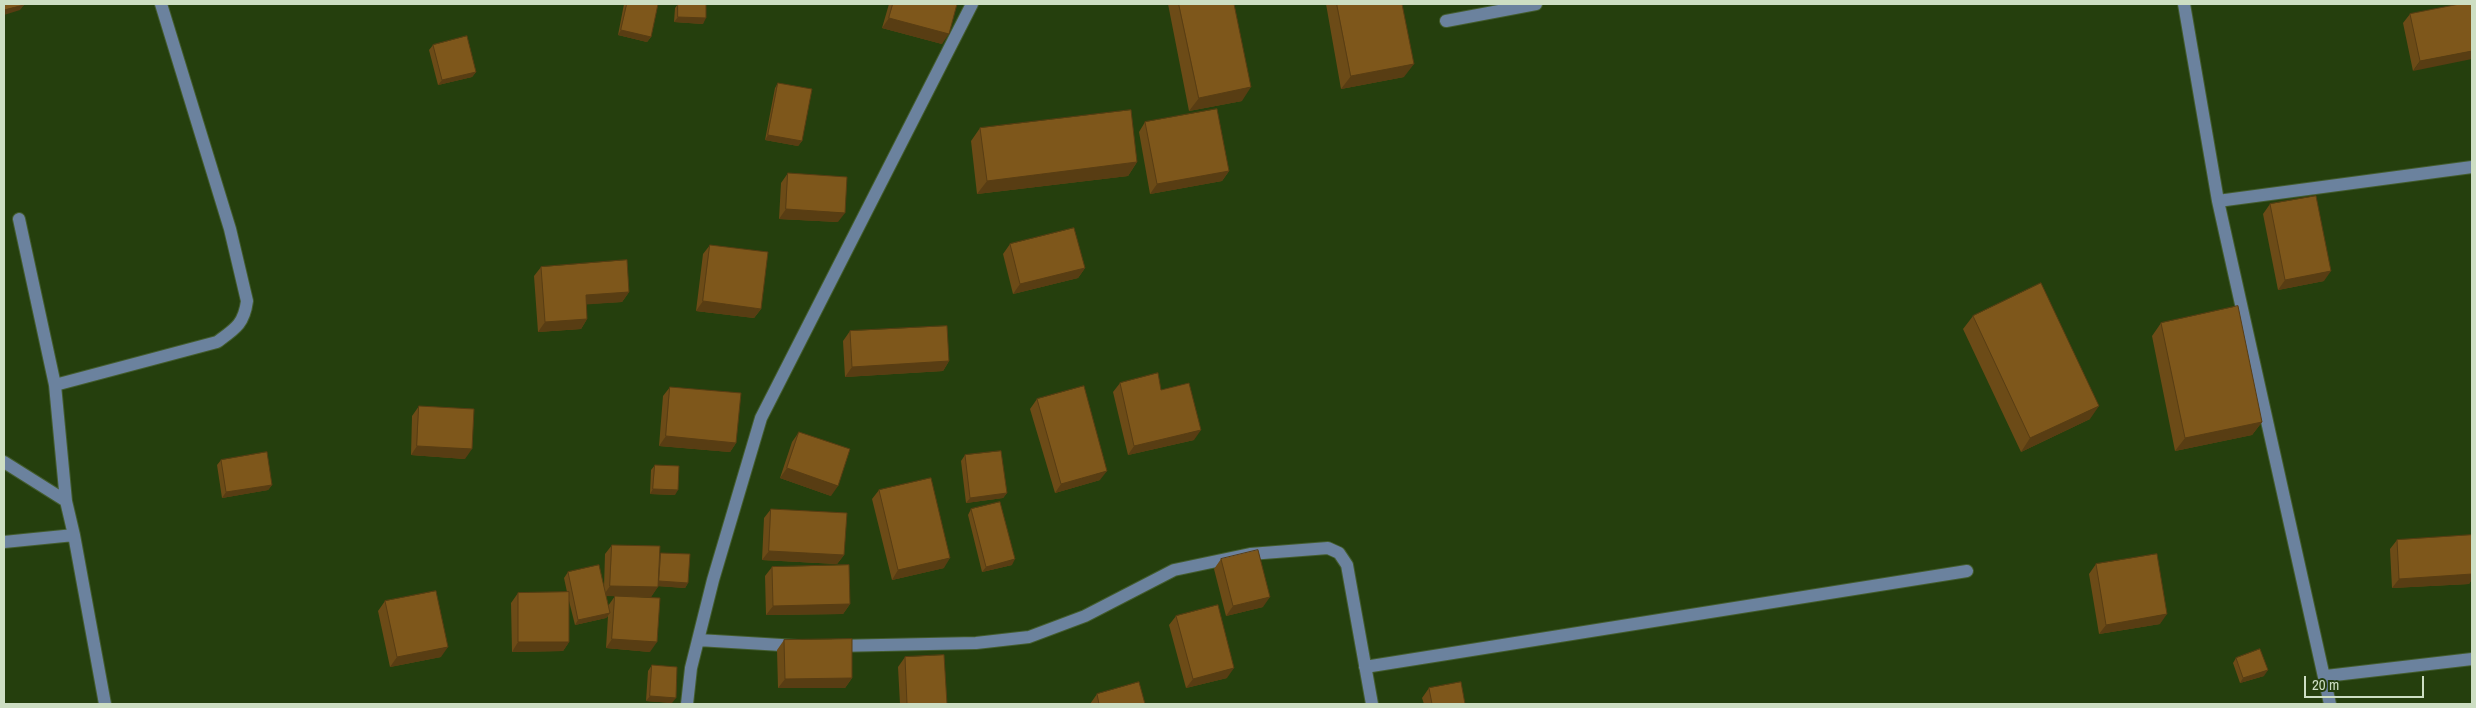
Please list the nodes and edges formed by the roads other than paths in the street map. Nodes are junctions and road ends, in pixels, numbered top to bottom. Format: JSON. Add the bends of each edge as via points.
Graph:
{"nodes":[{"id":1,"x":161,"y":4,"type":"edge"},
{"id":2,"x":972,"y":4,"type":"edge"},
{"id":3,"x":1536,"y":4,"type":"edge"},
{"id":4,"x":2184,"y":4,"type":"edge"},
{"id":5,"x":1446,"y":21,"type":"dead end"},
{"id":6,"x":2472,"y":167,"type":"edge"},
{"id":7,"x":2218,"y":201,"type":"junction"},
{"id":8,"x":19,"y":219,"type":"dead end"},
{"id":9,"x":55,"y":385,"type":"junction"},
{"id":10,"x":4,"y":462,"type":"edge"},
{"id":11,"x":66,"y":501,"type":"junction"},
{"id":12,"x":74,"y":535,"type":"junction"},
{"id":13,"x":4,"y":542,"type":"edge"},
{"id":14,"x":1966,"y":571,"type":"dead end"},
{"id":15,"x":698,"y":640,"type":"junction"},
{"id":16,"x":2472,"y":660,"type":"edge"},
{"id":17,"x":1365,"y":667,"type":"junction"},
{"id":18,"x":2326,"y":676,"type":"junction"},
{"id":19,"x":105,"y":704,"type":"edge"},
{"id":20,"x":687,"y":704,"type":"edge"},
{"id":21,"x":1372,"y":704,"type":"edge"},
{"id":22,"x":2330,"y":704,"type":"edge"}],
"edges":[{"from":1,"to":9,"type":"street","via":[[230,229],[247,301],[245,312],[237,328],[217,342]]},
{"from":2,"to":15,"type":"street","via":[[761,418]]},
{"from":3,"to":5,"type":"street"},
{"from":4,"to":7,"type":"street"},
{"from":6,"to":7,"type":"street"},
{"from":7,"to":18,"type":"street"},
{"from":8,"to":9,"type":"street"},
{"from":9,"to":11,"type":"street"},
{"from":10,"to":11,"type":"street"},
{"from":11,"to":12,"type":"street"},
{"from":12,"to":13,"type":"street"},
{"from":12,"to":19,"type":"street"},
{"from":14,"to":17,"type":"street"},
{"from":15,"to":17,"type":"street","via":[[815,646],[976,643],[1029,637],[1085,616],[1174,570],[1250,554],[1328,548],[1339,553],[1347,565]]},
{"from":15,"to":20,"type":"street"},
{"from":16,"to":18,"type":"street"},
{"from":17,"to":21,"type":"street"},
{"from":18,"to":22,"type":"street"}]}
